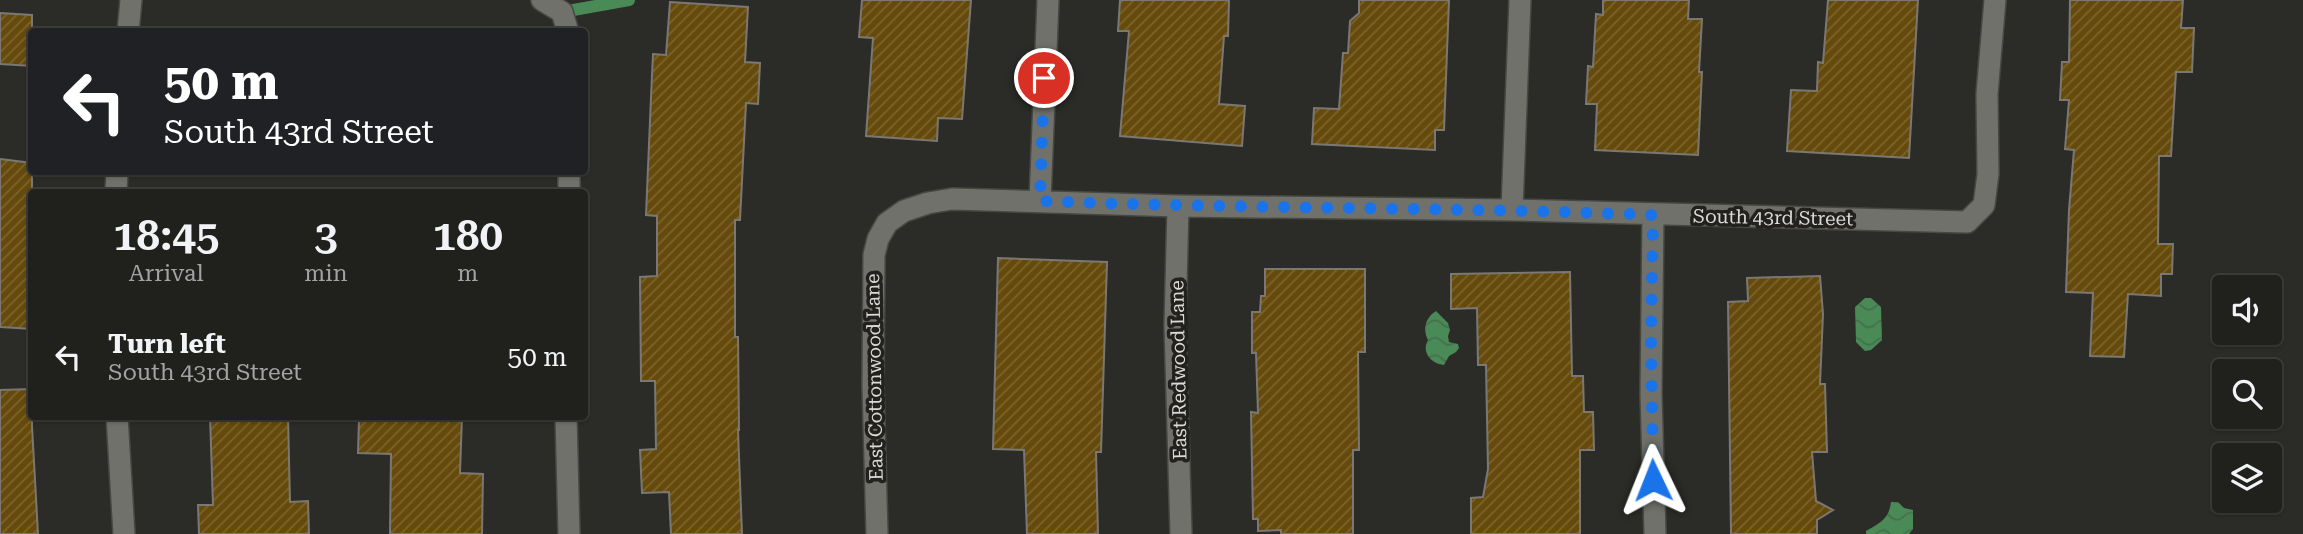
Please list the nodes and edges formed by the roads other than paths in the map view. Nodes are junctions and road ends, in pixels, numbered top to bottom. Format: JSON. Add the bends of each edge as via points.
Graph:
{"nodes":[{"id":1,"x":131,"y":0,"type":"edge"},
{"id":2,"x":542,"y":0,"type":"edge"},
{"id":3,"x":1048,"y":0,"type":"edge"},
{"id":4,"x":1520,"y":0,"type":"edge"},
{"id":5,"x":1995,"y":0,"type":"edge"},
{"id":6,"x":565,"y":22,"type":"edge"},
{"id":7,"x":128,"y":28,"type":"edge"},
{"id":8,"x":1040,"y":201,"type":"junction"},
{"id":9,"x":1178,"y":206,"type":"junction"},
{"id":10,"x":1513,"y":210,"type":"junction"},
{"id":11,"x":1653,"y":215,"type":"junction"},
{"id":12,"x":887,"y":223,"type":"joint"},
{"id":13,"x":117,"y":420,"type":"edge"},
{"id":14,"x":566,"y":420,"type":"edge"},
{"id":15,"x":124,"y":534,"type":"edge"},
{"id":16,"x":569,"y":534,"type":"edge"},
{"id":17,"x":877,"y":534,"type":"edge"},
{"id":18,"x":1181,"y":534,"type":"edge"},
{"id":19,"x":1655,"y":534,"type":"edge"}],
"edges":[{"from":1,"to":7,"type":"street"},
{"from":2,"to":6,"type":"street"},
{"from":3,"to":8,"type":"street"},
{"from":4,"to":10,"type":"street"},
{"from":5,"to":11,"type":"street","name":"South 43rd Street","via":[[1987,94],[1988,174],[1984,205],[1967,222]]},
{"from":8,"to":9,"type":"street","name":"South 43rd Street"},
{"from":8,"to":12,"type":"street","name":"South 43rd Street","via":[[952,199],[904,211]]},
{"from":9,"to":10,"type":"street","name":"South 43rd Street"},
{"from":9,"to":18,"type":"street","name":"East Redwood Lane","via":[[1175,326]]},
{"from":10,"to":11,"type":"street","name":"South 43rd Street"},
{"from":11,"to":19,"type":"street"},
{"from":12,"to":17,"type":"street","name":"East Cottonwood Lane","via":[[878,239],[873,269]]},
{"from":13,"to":15,"type":"street"},
{"from":14,"to":16,"type":"street"}]}
